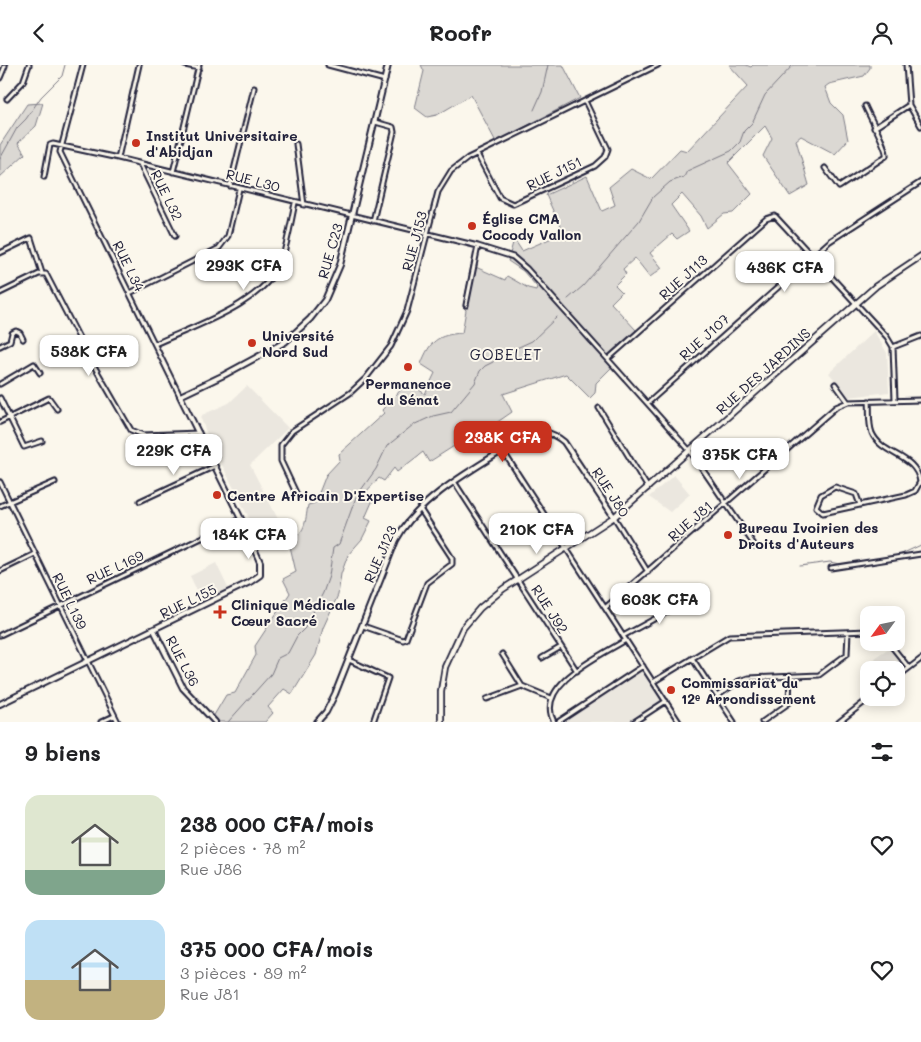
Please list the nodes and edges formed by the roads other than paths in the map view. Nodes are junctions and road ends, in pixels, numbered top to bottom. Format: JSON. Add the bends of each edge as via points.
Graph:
{"nodes":[{"id":1,"x":30,"y":65,"type":"edge"},
{"id":2,"x":84,"y":65,"type":"edge"},
{"id":3,"x":139,"y":65,"type":"edge"},
{"id":4,"x":185,"y":65,"type":"edge"},
{"id":5,"x":328,"y":65,"type":"edge"},
{"id":6,"x":388,"y":65,"type":"edge"},
{"id":7,"x":658,"y":65,"type":"edge"},
{"id":8,"x":906,"y":65,"type":"edge"},
{"id":9,"x":5,"y":66,"type":"dead end"},
{"id":10,"x":199,"y":66,"type":"edge"},
{"id":11,"x":0,"y":77,"type":"edge"},
{"id":12,"x":385,"y":80,"type":"junction"},
{"id":13,"x":254,"y":87,"type":"dead end"},
{"id":14,"x":7,"y":99,"type":"dead end"},
{"id":15,"x":585,"y":101,"type":"junction"},
{"id":16,"x":909,"y":105,"type":"junction"},
{"id":17,"x":865,"y":106,"type":"dead end"},
{"id":18,"x":376,"y":122,"type":"junction"},
{"id":19,"x":921,"y":127,"type":"edge"},
{"id":20,"x":874,"y":129,"type":"junction"},
{"id":21,"x":296,"y":144,"type":"dead end"},
{"id":22,"x":62,"y":147,"type":"junction"},
{"id":23,"x":477,"y":154,"type":"junction"},
{"id":24,"x":118,"y":158,"type":"junction"},
{"id":25,"x":140,"y":163,"type":"junction"},
{"id":26,"x":825,"y":168,"type":"dead end"},
{"id":27,"x":173,"y":172,"type":"junction"},
{"id":28,"x":44,"y":177,"type":"dead end"},
{"id":29,"x":921,"y":182,"type":"edge"},
{"id":30,"x":230,"y":186,"type":"junction"},
{"id":31,"x":239,"y":189,"type":"junction"},
{"id":32,"x":295,"y":203,"type":"junction"},
{"id":33,"x":304,"y":205,"type":"junction"},
{"id":34,"x":351,"y":216,"type":"junction"},
{"id":35,"x":373,"y":221,"type":"junction"},
{"id":36,"x":428,"y":234,"type":"junction"},
{"id":37,"x":175,"y":235,"type":"dead end"},
{"id":38,"x":478,"y":246,"type":"junction"},
{"id":39,"x":0,"y":253,"type":"edge"},
{"id":40,"x":814,"y":255,"type":"junction"},
{"id":41,"x":921,"y":256,"type":"edge"},
{"id":42,"x":42,"y":273,"type":"junction"},
{"id":43,"x":0,"y":293,"type":"edge"},
{"id":44,"x":130,"y":293,"type":"junction"},
{"id":45,"x":857,"y":303,"type":"junction"},
{"id":46,"x":466,"y":305,"type":"dead end"},
{"id":47,"x":921,"y":336,"type":"edge"},
{"id":48,"x":23,"y":339,"type":"dead end"},
{"id":49,"x":155,"y":345,"type":"junction"},
{"id":50,"x":0,"y":346,"type":"edge"},
{"id":51,"x":893,"y":347,"type":"junction"},
{"id":52,"x":608,"y":359,"type":"junction"},
{"id":53,"x":40,"y":373,"type":"dead end"},
{"id":54,"x":0,"y":384,"type":"edge"},
{"id":55,"x":835,"y":384,"type":"dead end"},
{"id":56,"x":180,"y":395,"type":"junction"},
{"id":57,"x":0,"y":398,"type":"edge"},
{"id":58,"x":921,"y":399,"type":"edge"},
{"id":59,"x":895,"y":400,"type":"junction"},
{"id":60,"x":869,"y":401,"type":"junction"},
{"id":61,"x":848,"y":402,"type":"junction"},
{"id":62,"x":648,"y":403,"type":"junction"},
{"id":63,"x":599,"y":408,"type":"dead end"},
{"id":64,"x":57,"y":409,"type":"dead end"},
{"id":65,"x":9,"y":417,"type":"junction"},
{"id":66,"x":0,"y":421,"type":"edge"},
{"id":67,"x":547,"y":432,"type":"joint"},
{"id":68,"x":199,"y":433,"type":"junction"},
{"id":69,"x":42,"y":441,"type":"dead end"},
{"id":70,"x":502,"y":451,"type":"junction"},
{"id":71,"x":690,"y":451,"type":"junction"},
{"id":72,"x":215,"y":466,"type":"junction"},
{"id":73,"x":0,"y":482,"type":"edge"},
{"id":74,"x":56,"y":482,"type":"dead end"},
{"id":75,"x":455,"y":483,"type":"junction"},
{"id":76,"x":648,"y":488,"type":"junction"},
{"id":77,"x":297,"y":495,"type":"dead end"},
{"id":78,"x":9,"y":501,"type":"junction"},
{"id":79,"x":140,"y":501,"type":"dead end"},
{"id":80,"x":726,"y":504,"type":"junction"},
{"id":81,"x":860,"y":505,"type":"junction"},
{"id":82,"x":0,"y":506,"type":"edge"},
{"id":83,"x":419,"y":508,"type":"junction"},
{"id":84,"x":614,"y":517,"type":"junction"},
{"id":85,"x":241,"y":519,"type":"junction"},
{"id":86,"x":755,"y":546,"type":"dead end"},
{"id":87,"x":566,"y":548,"type":"junction"},
{"id":88,"x":35,"y":554,"type":"junction"},
{"id":89,"x":921,"y":554,"type":"edge"},
{"id":90,"x":831,"y":568,"type":"dead end"},
{"id":91,"x":0,"y":571,"type":"edge"},
{"id":92,"x":648,"y":572,"type":"junction"},
{"id":93,"x":518,"y":579,"type":"junction"},
{"id":94,"x":689,"y":600,"type":"dead end"},
{"id":95,"x":59,"y":606,"type":"junction"},
{"id":96,"x":605,"y":608,"type":"junction"},
{"id":97,"x":363,"y":626,"type":"junction"},
{"id":98,"x":154,"y":630,"type":"junction"},
{"id":99,"x":860,"y":631,"type":"edge"},
{"id":100,"x":848,"y":632,"type":"junction"},
{"id":101,"x":0,"y":635,"type":"edge"},
{"id":102,"x":624,"y":638,"type":"junction"},
{"id":103,"x":561,"y":647,"type":"junction"},
{"id":104,"x":895,"y":651,"type":"edge"},
{"id":105,"x":502,"y":654,"type":"dead end"},
{"id":106,"x":542,"y":658,"type":"dead end"},
{"id":107,"x":692,"y":658,"type":"junction"},
{"id":108,"x":921,"y":659,"type":"edge"},
{"id":109,"x":350,"y":660,"type":"junction"},
{"id":110,"x":87,"y":661,"type":"junction"},
{"id":111,"x":643,"y":666,"type":"junction"},
{"id":112,"x":909,"y":668,"type":"junction"},
{"id":113,"x":577,"y":671,"type":"junction"},
{"id":114,"x":905,"y":671,"type":"edge"},
{"id":115,"x":790,"y":676,"type":"junction"},
{"id":116,"x":653,"y":683,"type":"junction"},
{"id":117,"x":522,"y":687,"type":"junction"},
{"id":118,"x":717,"y":696,"type":"junction"},
{"id":119,"x":551,"y":698,"type":"junction"},
{"id":120,"x":487,"y":699,"type":"dead end"},
{"id":121,"x":666,"y":701,"type":"junction"},
{"id":122,"x":0,"y":704,"type":"edge"},
{"id":123,"x":860,"y":706,"type":"edge"},
{"id":124,"x":114,"y":716,"type":"junction"},
{"id":125,"x":102,"y":722,"type":"edge"},
{"id":126,"x":118,"y":722,"type":"edge"},
{"id":127,"x":215,"y":722,"type":"edge"},
{"id":128,"x":317,"y":722,"type":"edge"},
{"id":129,"x":373,"y":722,"type":"edge"},
{"id":130,"x":441,"y":722,"type":"edge"},
{"id":131,"x":554,"y":722,"type":"edge"},
{"id":132,"x":558,"y":722,"type":"edge"},
{"id":133,"x":634,"y":722,"type":"edge"},
{"id":134,"x":679,"y":722,"type":"edge"},
{"id":135,"x":734,"y":722,"type":"edge"},
{"id":136,"x":762,"y":722,"type":"edge"},
{"id":137,"x":839,"y":722,"type":"edge"}],
"edges":[{"from":1,"to":14,"type":"street","via":[[23,82]]},
{"from":2,"to":22,"type":"street"},
{"from":3,"to":24,"type":"street"},
{"from":4,"to":10,"type":"street"},
{"from":5,"to":12,"type":"street"},
{"from":6,"to":12,"type":"street","name":"RUE C23"},
{"from":7,"to":15,"type":"street","name":"RUE J153"},
{"from":8,"to":16,"type":"street"},
{"from":9,"to":11,"type":"street"},
{"from":10,"to":27,"type":"street"},
{"from":12,"to":18,"type":"street","name":"RUE C23"},
{"from":13,"to":30,"type":"street"},
{"from":15,"to":23,"type":"street","name":"RUE J153"},
{"from":15,"to":23,"type":"street","name":"RUE J151","via":[[608,149],[606,157],[595,166],[512,204],[500,198]]},
{"from":16,"to":19,"type":"street"},
{"from":16,"to":20,"type":"street"},
{"from":17,"to":20,"type":"street"},
{"from":18,"to":34,"type":"street","name":"RUE C23"},
{"from":18,"to":35,"type":"street","via":[[393,127],[394,132]]},
{"from":20,"to":26,"type":"street","via":[[886,148],[886,156],[840,187]]},
{"from":21,"to":33,"type":"street"},
{"from":22,"to":24,"type":"street","name":"RUE L30"},
{"from":22,"to":28,"type":"street","via":[[50,145]]},
{"from":22,"to":44,"type":"street","name":"RUE L34","via":[[62,156]]},
{"from":23,"to":36,"type":"street","name":"RUE J153","via":[[446,177],[438,192]]},
{"from":24,"to":25,"type":"street","name":"RUE L30"},
{"from":25,"to":27,"type":"street","name":"RUE L30"},
{"from":25,"to":37,"type":"street","name":"RUE L32"},
{"from":27,"to":30,"type":"street","name":"RUE L30"},
{"from":29,"to":40,"type":"street","name":"RUE J107","via":[[850,227]]},
{"from":30,"to":31,"type":"street","name":"RUE L30"},
{"from":31,"to":32,"type":"street","name":"RUE L30"},
{"from":31,"to":44,"type":"street","via":[[228,236],[219,248]]},
{"from":32,"to":33,"type":"street","name":"RUE L30"},
{"from":32,"to":49,"type":"street","via":[[282,259],[265,286],[243,303]]},
{"from":33,"to":34,"type":"street","name":"RUE L30"},
{"from":34,"to":35,"type":"street","name":"RUE L30"},
{"from":34,"to":56,"type":"street","name":"RUE C23","via":[[331,290],[310,319],[286,342],[271,351]]},
{"from":35,"to":36,"type":"street","name":"RUE L30"},
{"from":36,"to":38,"type":"street","name":"RUE L30"},
{"from":36,"to":77,"type":"street","name":"RUE J153","via":[[407,311],[391,346],[350,393],[292,431],[281,445],[281,461]]},
{"from":38,"to":46,"type":"street"},
{"from":38,"to":52,"type":"street","name":"RUE L30","via":[[504,253],[520,263]]},
{"from":39,"to":42,"type":"street","via":[[32,238]]},
{"from":40,"to":45,"type":"street"},
{"from":40,"to":52,"type":"street","name":"RUE J113","via":[[775,216],[766,219]]},
{"from":40,"to":62,"type":"street","name":"RUE J107"},
{"from":41,"to":45,"type":"main road","name":"RUE DES JARDINS","via":[[885,279]]},
{"from":42,"to":43,"type":"street"},
{"from":42,"to":68,"type":"street","via":[[48,277],[131,431],[144,435]]},
{"from":44,"to":49,"type":"street","name":"RUE L34"},
{"from":45,"to":51,"type":"street"},
{"from":45,"to":71,"type":"main road","name":"RUE DES JARDINS"},
{"from":47,"to":51,"type":"street"},
{"from":48,"to":50,"type":"street","via":[[16,331],[8,343]]},
{"from":49,"to":56,"type":"street","name":"RUE L34"},
{"from":51,"to":59,"type":"street"},
{"from":52,"to":62,"type":"street","name":"RUE L30"},
{"from":53,"to":54,"type":"street","via":[[34,364]]},
{"from":55,"to":61,"type":"street"},
{"from":56,"to":68,"type":"street","name":"RUE L155"},
{"from":57,"to":65,"type":"street"},
{"from":58,"to":59,"type":"street","name":"RUE J81"},
{"from":59,"to":60,"type":"street","name":"RUE J81"},
{"from":60,"to":61,"type":"street","name":"RUE J81"},
{"from":60,"to":81,"type":"street","via":[[874,436],[883,446],[915,467],[920,482],[912,493]]},
{"from":61,"to":80,"type":"street","name":"RUE J81","via":[[824,415]]},
{"from":62,"to":71,"type":"street","name":"RUE L30"},
{"from":63,"to":76,"type":"street"},
{"from":64,"to":65,"type":"street","via":[[50,398]]},
{"from":65,"to":66,"type":"street"},
{"from":65,"to":69,"type":"street","via":[[24,447]]},
{"from":67,"to":70,"type":"street","name":"RUE J123","via":[[526,436]]},
{"from":67,"to":84,"type":"street","name":"RUE J80","via":[[564,442]]},
{"from":68,"to":72,"type":"street","name":"RUE L155"},
{"from":70,"to":75,"type":"street","name":"RUE J123"},
{"from":70,"to":87,"type":"street"},
{"from":71,"to":76,"type":"main road","name":"RUE DES JARDINS"},
{"from":71,"to":80,"type":"street","name":"RUE L30"},
{"from":72,"to":79,"type":"street"},
{"from":72,"to":85,"type":"street","name":"RUE L155"},
{"from":73,"to":78,"type":"street","name":"RUE L139"},
{"from":74,"to":78,"type":"street"},
{"from":75,"to":83,"type":"street","name":"RUE J123"},
{"from":75,"to":93,"type":"street","name":"RUE J92"},
{"from":76,"to":84,"type":"main road","name":"RUE DES JARDINS"},
{"from":78,"to":82,"type":"street"},
{"from":78,"to":88,"type":"street","name":"RUE L139"},
{"from":80,"to":86,"type":"street","name":"RUE L30"},
{"from":80,"to":92,"type":"street","name":"RUE J81"},
{"from":81,"to":81,"type":"street","via":[[823,513],[816,507],[821,495],[834,487],[856,494]]},
{"from":83,"to":97,"type":"street","name":"RUE J123","via":[[396,540]]},
{"from":83,"to":97,"type":"street","via":[[452,558],[452,565],[427,583],[405,640]]},
{"from":84,"to":87,"type":"main road","name":"RUE DES JARDINS"},
{"from":84,"to":92,"type":"street","name":"RUE J80"},
{"from":85,"to":95,"type":"street","name":"RUE L169"},
{"from":85,"to":98,"type":"street","name":"RUE L155","via":[[260,562],[260,575]]},
{"from":87,"to":93,"type":"main road","name":"RUE DES JARDINS"},
{"from":87,"to":96,"type":"street"},
{"from":88,"to":91,"type":"street"},
{"from":88,"to":95,"type":"street","name":"RUE L139"},
{"from":89,"to":90,"type":"street"},
{"from":92,"to":96,"type":"street","name":"RUE J81"},
{"from":93,"to":103,"type":"street","name":"RUE J92"},
{"from":93,"to":130,"type":"main road","name":"RUE DES JARDINS","via":[[480,608],[456,640],[443,679]]},
{"from":94,"to":102,"type":"street"},
{"from":95,"to":101,"type":"street","name":"RUE L169"},
{"from":95,"to":110,"type":"street","name":"RUE L139"},
{"from":96,"to":102,"type":"street"},
{"from":97,"to":109,"type":"street","name":"RUE J123"},
{"from":98,"to":110,"type":"street","name":"RUE L155"},
{"from":98,"to":127,"type":"street","name":"RUE L36","via":[[183,688]]},
{"from":99,"to":100,"type":"street"},
{"from":100,"to":107,"type":"street","via":[[729,636]]},
{"from":100,"to":115,"type":"street","via":[[845,657],[819,675]]},
{"from":102,"to":111,"type":"street"},
{"from":102,"to":113,"type":"street"},
{"from":103,"to":106,"type":"street"},
{"from":103,"to":113,"type":"street","name":"RUE J92"},
{"from":104,"to":112,"type":"street"},
{"from":105,"to":117,"type":"street"},
{"from":107,"to":116,"type":"street"},
{"from":107,"to":118,"type":"street"},
{"from":108,"to":112,"type":"street"},
{"from":109,"to":128,"type":"street","name":"RUE J123","via":[[330,706]]},
{"from":109,"to":129,"type":"street","via":[[388,678]]},
{"from":110,"to":122,"type":"street","name":"RUE L155"},
{"from":110,"to":124,"type":"street","name":"RUE L139"},
{"from":111,"to":116,"type":"street"},
{"from":111,"to":132,"type":"street"},
{"from":112,"to":114,"type":"street"},
{"from":113,"to":119,"type":"street","via":[[560,684]]},
{"from":115,"to":118,"type":"street","via":[[743,679]]},
{"from":115,"to":136,"type":"street","via":[[789,703]]},
{"from":116,"to":121,"type":"street"},
{"from":117,"to":119,"type":"street"},
{"from":117,"to":120,"type":"street"},
{"from":118,"to":135,"type":"street"},
{"from":119,"to":131,"type":"street"},
{"from":121,"to":133,"type":"street"},
{"from":121,"to":134,"type":"street"},
{"from":123,"to":137,"type":"street"},
{"from":124,"to":125,"type":"street"},
{"from":124,"to":126,"type":"street","name":"RUE L139"}]}
